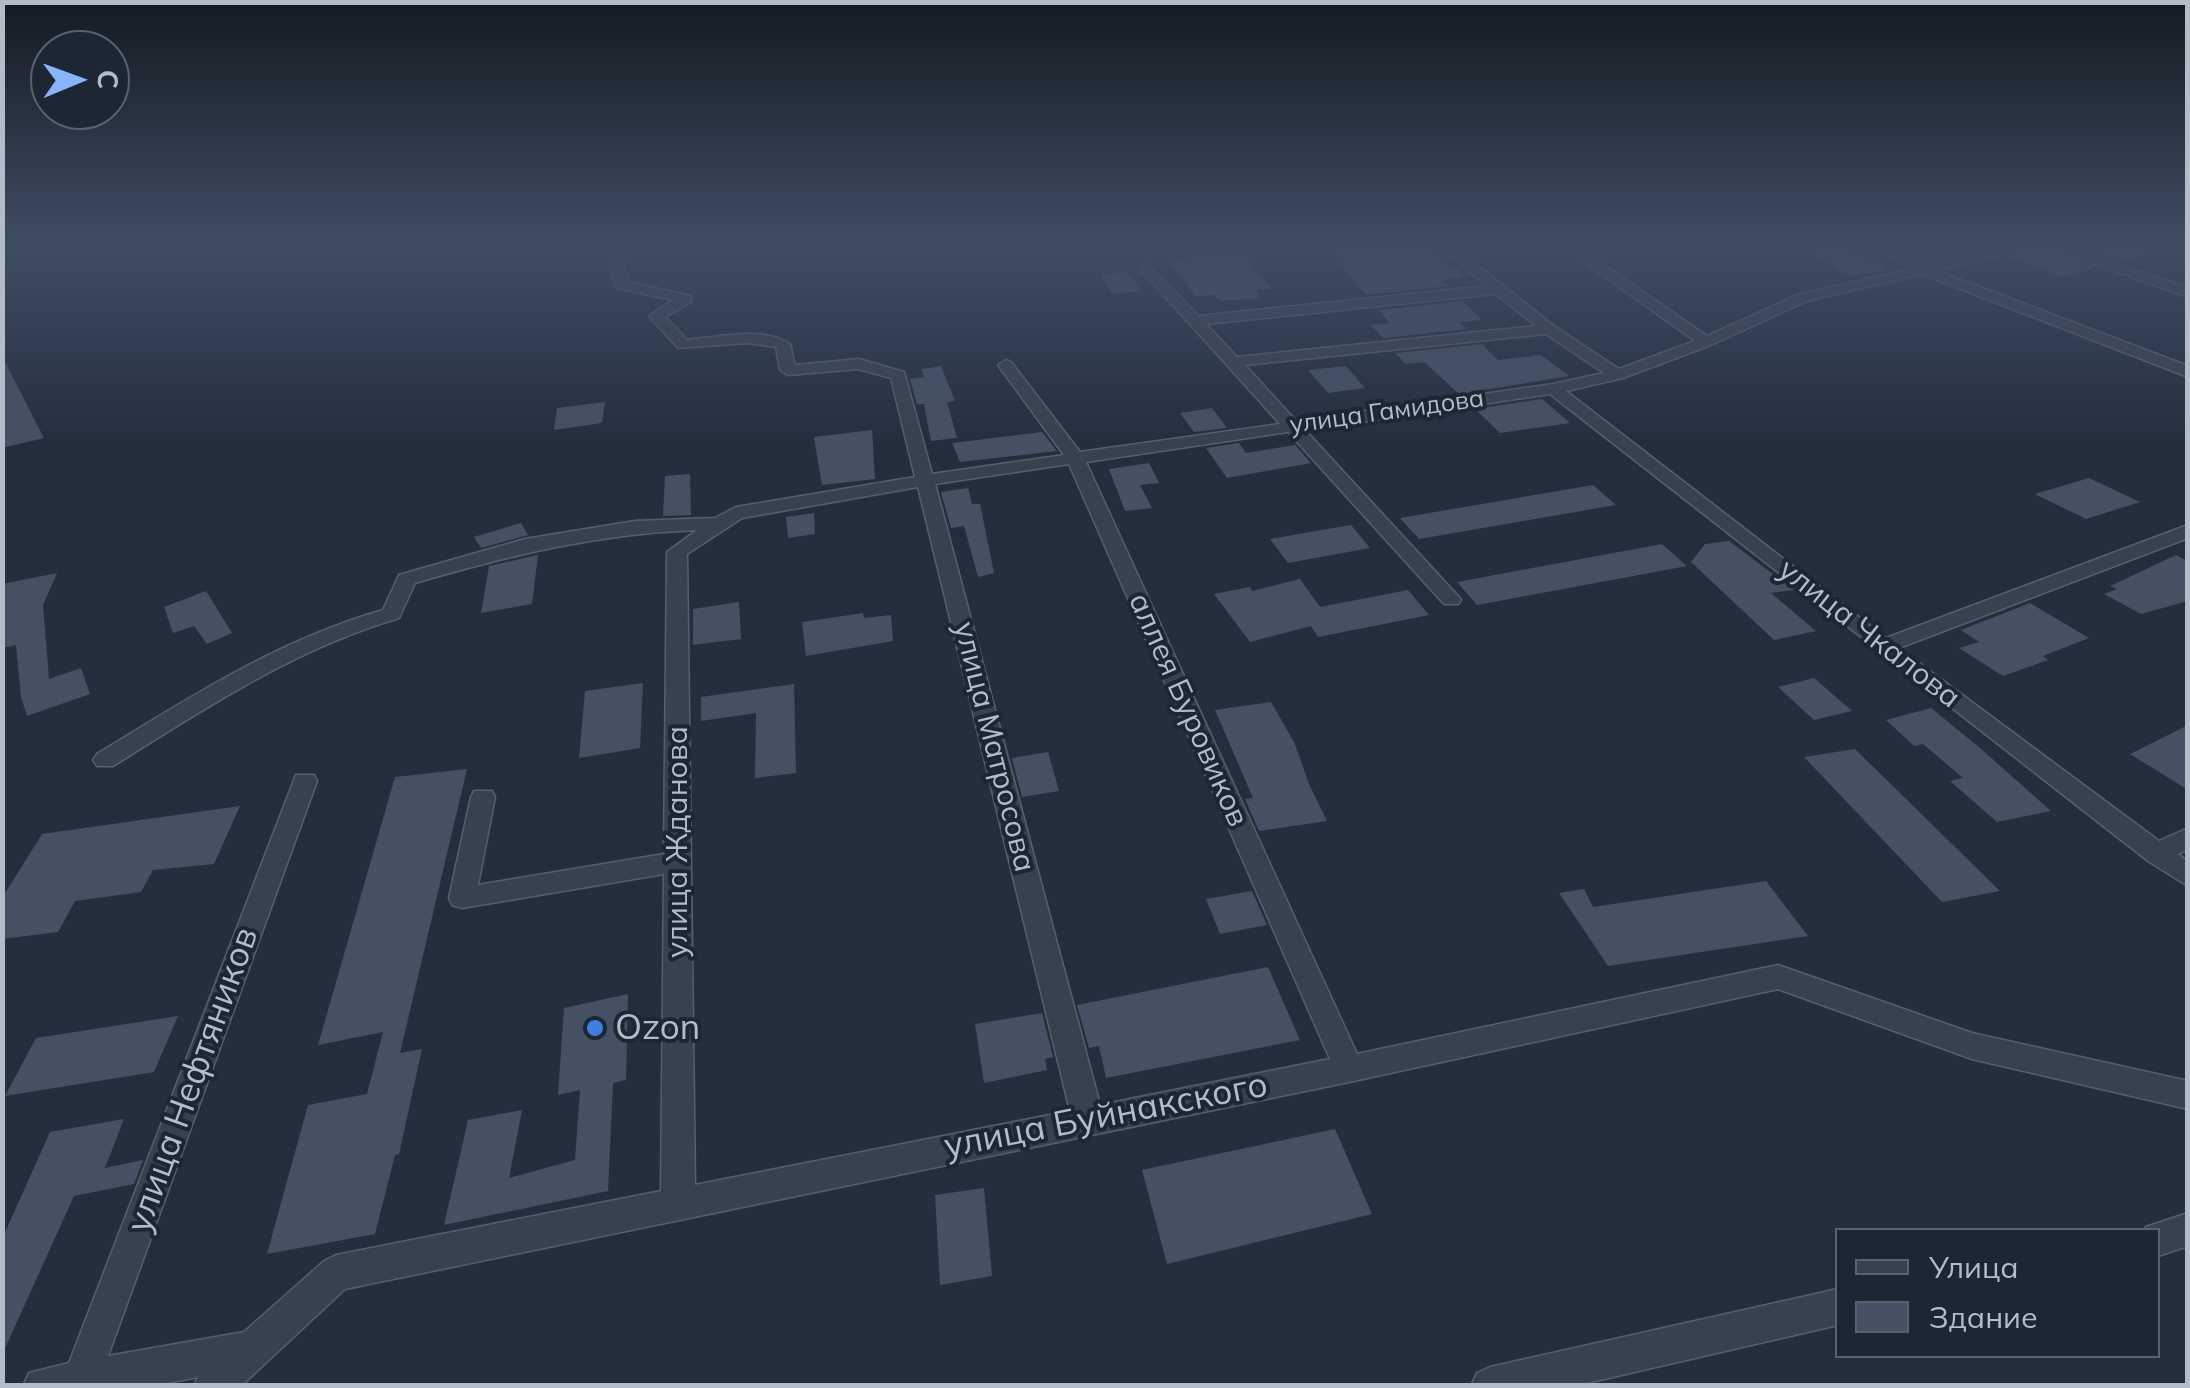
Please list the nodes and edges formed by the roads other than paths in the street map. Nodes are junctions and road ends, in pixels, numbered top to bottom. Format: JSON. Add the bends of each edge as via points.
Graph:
{"nodes":[{"id":1,"x":663,"y":312,"type":"edge"},
{"id":2,"x":1186,"y":312,"type":"edge"},
{"id":3,"x":1286,"y":312,"type":"edge"},
{"id":4,"x":1528,"y":312,"type":"edge"},
{"id":5,"x":1662,"y":312,"type":"edge"},
{"id":6,"x":1772,"y":312,"type":"edge"},
{"id":7,"x":2032,"y":312,"type":"edge"},
{"id":8,"x":1194,"y":321,"type":"junction"},
{"id":9,"x":1549,"y":329,"type":"junction"},
{"id":10,"x":1706,"y":342,"type":"junction"},
{"id":11,"x":1232,"y":362,"type":"junction"},
{"id":12,"x":1006,"y":364,"type":"dead end"},
{"id":13,"x":2188,"y":372,"type":"edge"},
{"id":14,"x":1617,"y":375,"type":"junction"},
{"id":15,"x":1553,"y":389,"type":"junction"},
{"id":16,"x":1291,"y":426,"type":"junction"},
{"id":17,"x":1075,"y":458,"type":"junction"},
{"id":18,"x":926,"y":480,"type":"junction"},
{"id":19,"x":727,"y":519,"type":"junction"},
{"id":20,"x":2188,"y":531,"type":"edge"},
{"id":21,"x":1451,"y":600,"type":"dead end"},
{"id":22,"x":1884,"y":647,"type":"junction"},
{"id":23,"x":105,"y":760,"type":"dead end"},
{"id":24,"x":305,"y":780,"type":"dead end"},
{"id":25,"x":483,"y":797,"type":"dead end"},
{"id":26,"x":2188,"y":837,"type":"edge"},
{"id":27,"x":2158,"y":854,"type":"junction"},
{"id":28,"x":678,"y":862,"type":"junction"},
{"id":29,"x":2188,"y":876,"type":"edge"},
{"id":30,"x":1349,"y":1069,"type":"junction"},
{"id":31,"x":2188,"y":1094,"type":"edge"},
{"id":32,"x":1088,"y":1118,"type":"junction"},
{"id":33,"x":678,"y":1203,"type":"junction"},
{"id":34,"x":2188,"y":1229,"type":"edge"},
{"id":35,"x":2160,"y":1238,"type":"edge"},
{"id":36,"x":1835,"y":1307,"type":"edge"},
{"id":37,"x":249,"y":1350,"type":"junction"},
{"id":38,"x":82,"y":1379,"type":"junction"},
{"id":39,"x":42,"y":1386,"type":"edge"},
{"id":40,"x":213,"y":1386,"type":"edge"},
{"id":41,"x":236,"y":1386,"type":"edge"},
{"id":42,"x":1490,"y":1386,"type":"edge"}],
"edges":[{"from":1,"to":18,"type":"street","name":"улица Матросова","via":[[656,316],[683,345],[748,339],[783,344],[788,370],[859,364],[898,375]]},
{"from":2,"to":8,"type":"street"},
{"from":3,"to":8,"type":"street"},
{"from":4,"to":9,"type":"street"},
{"from":5,"to":10,"type":"street"},
{"from":6,"to":10,"type":"street","name":"улица Гамидова"},
{"from":7,"to":13,"type":"street"},
{"from":8,"to":11,"type":"street"},
{"from":9,"to":11,"type":"street"},
{"from":9,"to":14,"type":"street"},
{"from":10,"to":14,"type":"street","name":"улица Гамидова"},
{"from":11,"to":16,"type":"street"},
{"from":12,"to":17,"type":"street","name":"аллея Буровиков"},
{"from":14,"to":15,"type":"street","name":"улица Гамидова"},
{"from":15,"to":16,"type":"street","name":"улица Гамидова"},
{"from":15,"to":22,"type":"street","name":"улица Чкалова"},
{"from":16,"to":17,"type":"street","name":"улица Гамидова"},
{"from":16,"to":21,"type":"street"},
{"from":17,"to":18,"type":"street","name":"улица Гамидова"},
{"from":17,"to":30,"type":"street","name":"аллея Буровиков"},
{"from":18,"to":19,"type":"street","name":"улица Гамидова"},
{"from":18,"to":32,"type":"street","name":"улица Матросова"},
{"from":19,"to":23,"type":"street","name":"улица Гамидова","via":[[525,544],[406,580],[392,614],[236,681]]},
{"from":19,"to":28,"type":"street","name":"улица Жданова","via":[[677,552]]},
{"from":20,"to":22,"type":"street"},
{"from":22,"to":27,"type":"street","name":"улица Чкалова"},
{"from":24,"to":38,"type":"street","name":"улица Нефтяников"},
{"from":25,"to":28,"type":"street","via":[[462,898]]},
{"from":26,"to":27,"type":"street"},
{"from":27,"to":29,"type":"street","name":"улица Чкалова"},
{"from":28,"to":33,"type":"street","name":"улица Жданова"},
{"from":30,"to":31,"type":"street","name":"улица Буйнакского","via":[[1778,977],[1972,1046]]},
{"from":30,"to":32,"type":"street","name":"улица Буйнакского"},
{"from":32,"to":33,"type":"street","name":"улица Буйнакского"},
{"from":33,"to":37,"type":"street","name":"улица Буйнакского","via":[[336,1273]]},
{"from":34,"to":35,"type":"street"},
{"from":36,"to":42,"type":"street"},
{"from":37,"to":38,"type":"street"},
{"from":37,"to":40,"type":"street","name":"улица Буйнакского"},
{"from":37,"to":41,"type":"street"},
{"from":38,"to":39,"type":"street"}]}
